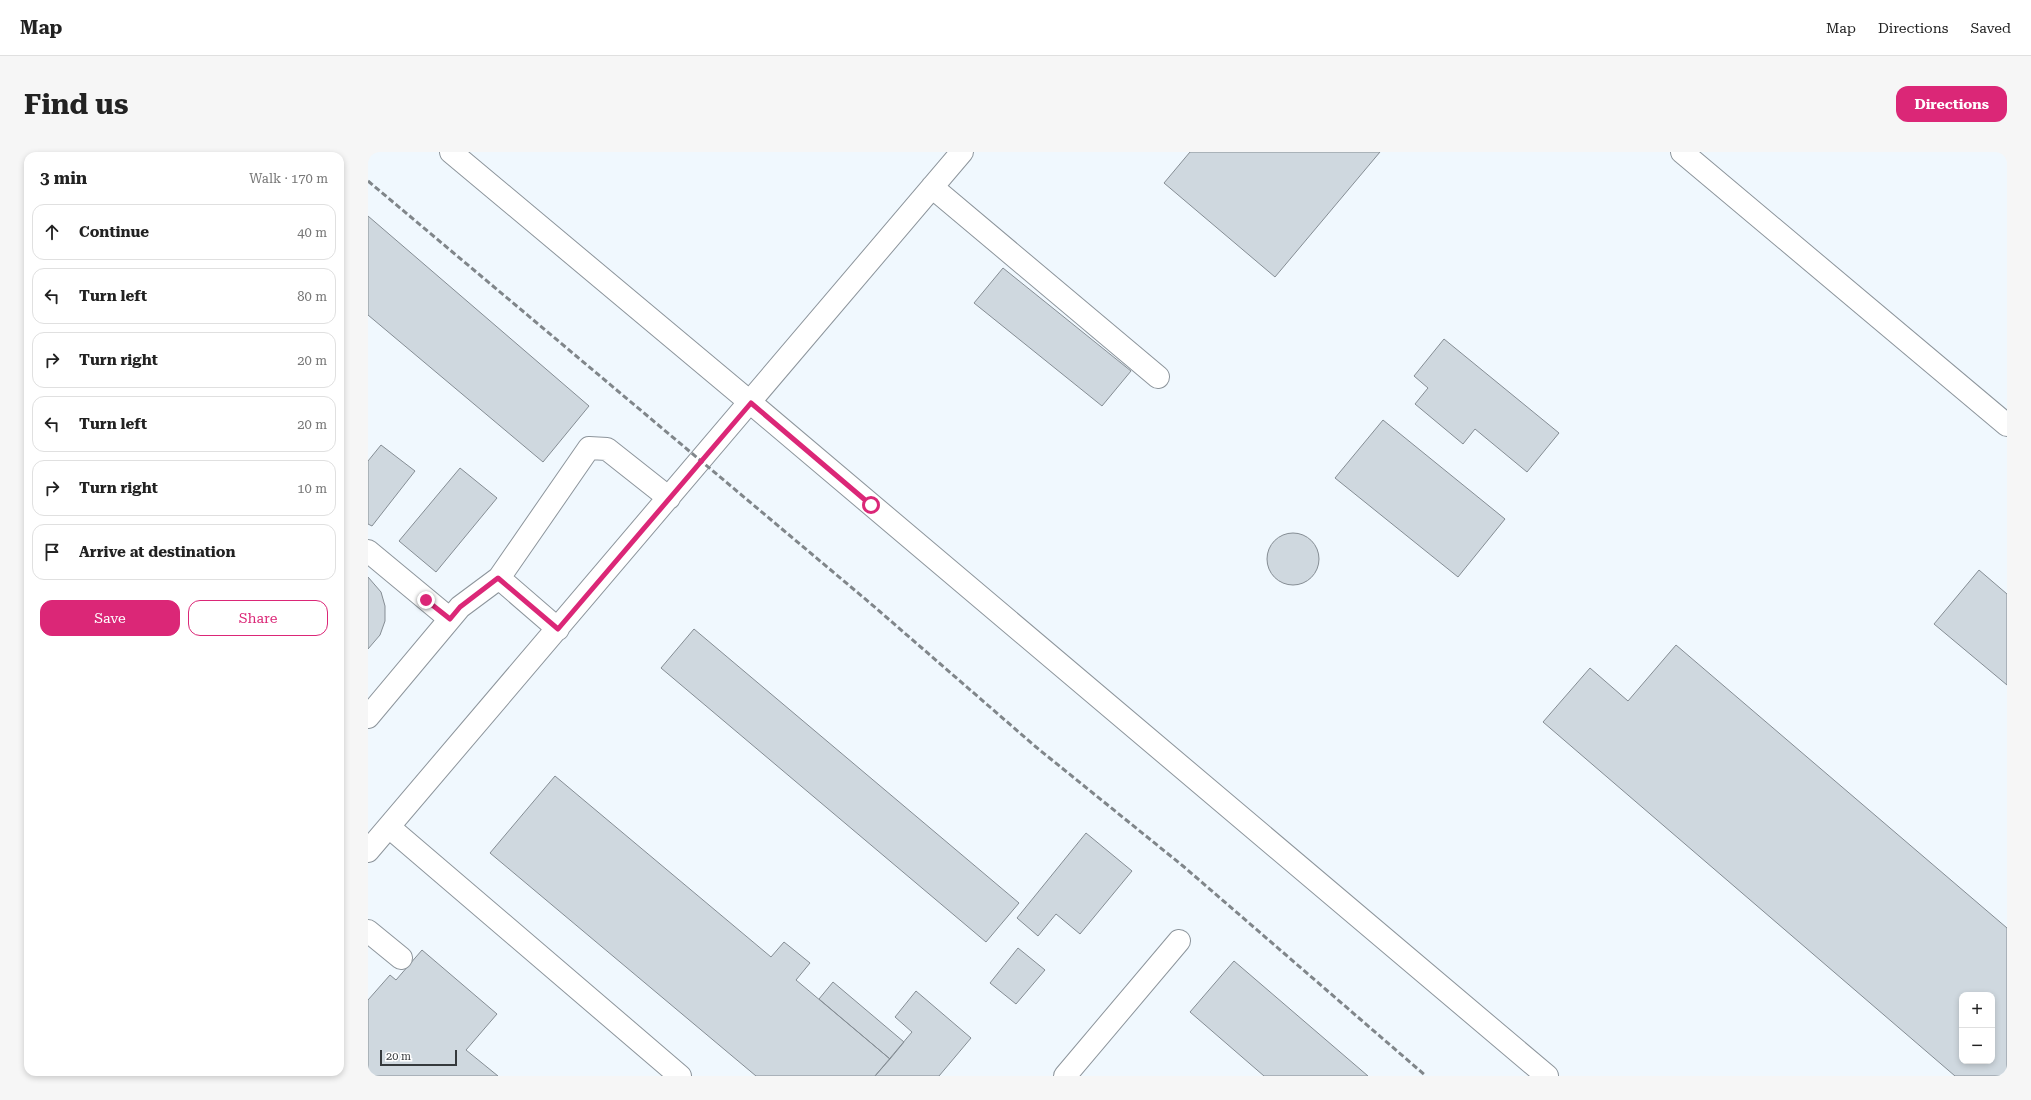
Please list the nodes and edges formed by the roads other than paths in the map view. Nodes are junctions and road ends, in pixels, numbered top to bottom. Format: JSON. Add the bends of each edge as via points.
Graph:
{"nodes":[{"id":1,"x":451,"y":152,"type":"edge"},
{"id":2,"x":962,"y":152,"type":"edge"},
{"id":3,"x":1682,"y":152,"type":"edge"},
{"id":4,"x":932,"y":187,"type":"junction"},
{"id":5,"x":1158,"y":376,"type":"dead end"},
{"id":6,"x":751,"y":403,"type":"junction"},
{"id":7,"x":2007,"y":425,"type":"edge"},
{"id":8,"x":669,"y":498,"type":"junction"},
{"id":9,"x":368,"y":551,"type":"edge"},
{"id":10,"x":498,"y":578,"type":"junction"},
{"id":11,"x":450,"y":619,"type":"junction"},
{"id":12,"x":558,"y":629,"type":"junction"},
{"id":13,"x":368,"y":717,"type":"edge"},
{"id":14,"x":389,"y":827,"type":"junction"},
{"id":15,"x":368,"y":851,"type":"edge"},
{"id":16,"x":368,"y":931,"type":"edge"},
{"id":17,"x":1179,"y":941,"type":"dead end"},
{"id":18,"x":401,"y":958,"type":"dead end"},
{"id":19,"x":1071,"y":1074,"type":"edge"},
{"id":20,"x":680,"y":1076,"type":"edge"},
{"id":21,"x":1547,"y":1076,"type":"edge"}],
"edges":[{"from":1,"to":6,"type":"lane"},
{"from":2,"to":4,"type":"lane"},
{"from":3,"to":7,"type":"lane"},
{"from":4,"to":5,"type":"lane"},
{"from":4,"to":6,"type":"lane"},
{"from":6,"to":8,"type":"lane"},
{"from":6,"to":21,"type":"lane"},
{"from":8,"to":10,"type":"lane","via":[[607,449],[589,448]]},
{"from":8,"to":12,"type":"lane"},
{"from":9,"to":11,"type":"lane"},
{"from":10,"to":11,"type":"lane","via":[[460,607]]},
{"from":10,"to":12,"type":"lane"},
{"from":11,"to":13,"type":"lane"},
{"from":12,"to":14,"type":"lane"},
{"from":14,"to":15,"type":"lane"},
{"from":14,"to":20,"type":"lane"},
{"from":16,"to":18,"type":"lane"},
{"from":17,"to":19,"type":"lane"}]}
